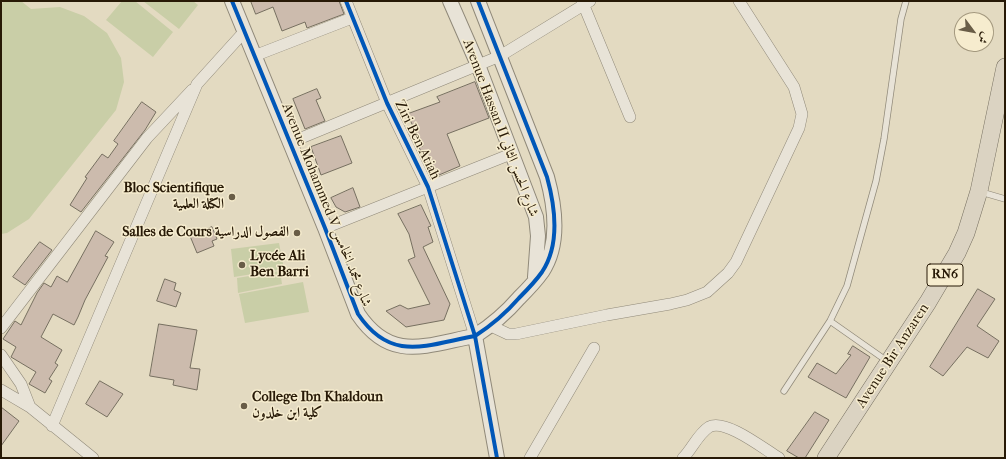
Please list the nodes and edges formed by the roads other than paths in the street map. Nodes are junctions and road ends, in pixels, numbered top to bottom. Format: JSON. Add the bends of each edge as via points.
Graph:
{"nodes":[{"id":1,"x":232,"y":1,"type":"edge"},
{"id":2,"x":346,"y":1,"type":"edge"},
{"id":3,"x":450,"y":1,"type":"edge"},
{"id":4,"x":478,"y":1,"type":"edge"},
{"id":5,"x":739,"y":1,"type":"edge"},
{"id":6,"x":906,"y":1,"type":"edge"},
{"id":7,"x":585,"y":2,"type":"edge"},
{"id":8,"x":352,"y":18,"type":"junction"},
{"id":9,"x":244,"y":32,"type":"junction"},
{"id":10,"x":254,"y":56,"type":"junction"},
{"id":11,"x":500,"y":56,"type":"junction"},
{"id":12,"x":478,"y":65,"type":"junction"},
{"id":13,"x":1005,"y":67,"type":"edge"},
{"id":14,"x":198,"y":84,"type":"junction"},
{"id":15,"x":387,"y":103,"type":"junction"},
{"id":16,"x":630,"y":117,"type":"dead end"},
{"id":17,"x":289,"y":143,"type":"junction"},
{"id":18,"x":511,"y":154,"type":"junction"},
{"id":19,"x":428,"y":187,"type":"junction"},
{"id":20,"x":979,"y":191,"type":"junction"},
{"id":21,"x":1005,"y":199,"type":"edge"},
{"id":22,"x":326,"y":228,"type":"junction"},
{"id":23,"x":535,"y":282,"type":"junction"},
{"id":24,"x":830,"y":321,"type":"junction"},
{"id":25,"x":491,"y":326,"type":"junction"},
{"id":26,"x":1,"y":328,"type":"edge"},
{"id":27,"x":476,"y":336,"type":"junction"},
{"id":28,"x":594,"y":348,"type":"dead end"},
{"id":29,"x":1,"y":355,"type":"edge"},
{"id":30,"x":889,"y":362,"type":"junction"},
{"id":31,"x":1,"y":390,"type":"edge"},
{"id":32,"x":784,"y":391,"type":"dead end"},
{"id":33,"x":30,"y":407,"type":"junction"},
{"id":34,"x":52,"y":426,"type":"junction"},
{"id":35,"x":93,"y":458,"type":"edge"},
{"id":36,"x":497,"y":458,"type":"edge"},
{"id":37,"x":530,"y":458,"type":"edge"},
{"id":38,"x":683,"y":458,"type":"edge"},
{"id":39,"x":780,"y":458,"type":"edge"},
{"id":40,"x":826,"y":458,"type":"edge"}],
"edges":[{"from":1,"to":9,"type":"street","name":"Avenue Mohammed V شارع محمد الخامس"},
{"from":2,"to":8,"type":"street","name":"Ziri Ben Atiah"},
{"from":3,"to":12,"type":"street","name":"Avenue Hassan II شارع الحسن الثاني"},
{"from":4,"to":11,"type":"street","name":"Avenue Hassan II شارع الحسن الثاني"},
{"from":5,"to":25,"type":"street","via":[[794,87],[802,114],[799,128],[741,251],[728,273],[707,292],[670,304],[516,334],[508,334]]},
{"from":6,"to":24,"type":"lane","via":[[876,181],[847,286]]},
{"from":7,"to":11,"type":"street"},
{"from":7,"to":16,"type":"street"},
{"from":8,"to":10,"type":"street"},
{"from":8,"to":15,"type":"street","name":"Ziri Ben Atiah"},
{"from":9,"to":10,"type":"street","name":"Avenue Mohammed V شارع محمد الخامس"},
{"from":9,"to":14,"type":"street"},
{"from":10,"to":17,"type":"street","name":"Avenue Mohammed V شارع محمد الخامس"},
{"from":11,"to":12,"type":"street"},
{"from":11,"to":23,"type":"street","name":"Avenue Hassan II شارع الحسن الثاني","via":[[547,177],[553,200],[554,227],[551,248],[543,271]]},
{"from":12,"to":15,"type":"street"},
{"from":12,"to":18,"type":"street","name":"Avenue Hassan II شارع الحسن الثاني"},
{"from":13,"to":20,"type":"main road","name":"Avenue Bir Anzaren","number":"RN6"},
{"from":14,"to":26,"type":"street","via":[[147,138]]},
{"from":14,"to":34,"type":"street"},
{"from":15,"to":17,"type":"street"},
{"from":15,"to":19,"type":"street","name":"Ziri Ben Atiah"},
{"from":17,"to":22,"type":"street","name":"Avenue Mohammed V شارع محمد الخامس"},
{"from":18,"to":19,"type":"street"},
{"from":18,"to":23,"type":"street","name":"Avenue Hassan II شارع الحسن الثاني","via":[[536,218],[538,248]]},
{"from":19,"to":22,"type":"street"},
{"from":19,"to":27,"type":"street","name":"Ziri Ben Atiah"},
{"from":20,"to":21,"type":"lane"},
{"from":20,"to":30,"type":"main road","name":"Avenue Bir Anzaren","number":"RN6","via":[[957,253]]},
{"from":22,"to":27,"type":"street","name":"Avenue Mohammed V شارع محمد الخامس","via":[[358,314],[381,340],[404,347]]},
{"from":23,"to":25,"type":"street","name":"Avenue Hassan II شارع الحسن الثاني"},
{"from":24,"to":30,"type":"lane"},
{"from":24,"to":32,"type":"lane"},
{"from":25,"to":27,"type":"street","name":"Avenue Hassan II شارع الحسن الثاني"},
{"from":27,"to":36,"type":"street"},
{"from":28,"to":37,"type":"street"},
{"from":29,"to":33,"type":"street","via":[[21,384]]},
{"from":30,"to":40,"type":"main road","name":"Avenue Bir Anzaren","number":"RN6"},
{"from":31,"to":33,"type":"street"},
{"from":33,"to":34,"type":"street"},
{"from":34,"to":35,"type":"street"},
{"from":38,"to":39,"type":"street","via":[[709,427],[718,425],[732,429]]}]}
